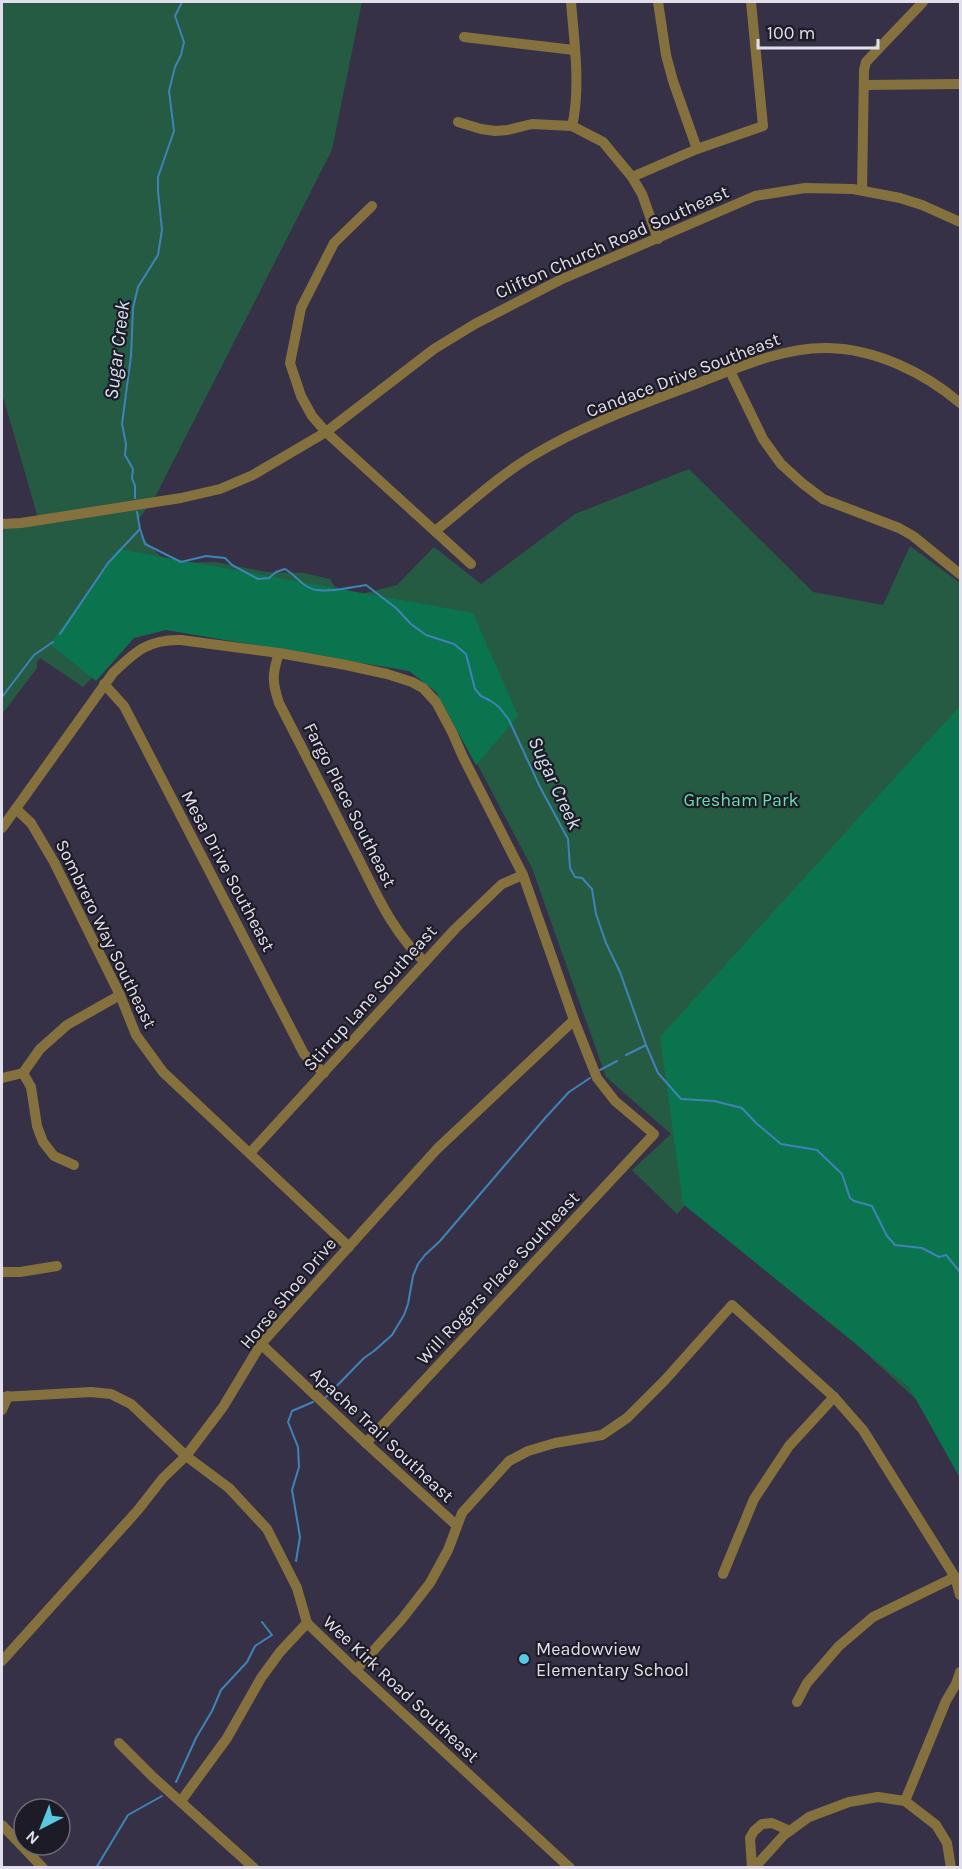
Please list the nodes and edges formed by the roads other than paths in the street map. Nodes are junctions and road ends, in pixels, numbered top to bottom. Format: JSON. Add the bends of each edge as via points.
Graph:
{"nodes":[{"id":1,"x":571,"y":2,"type":"edge"},
{"id":2,"x":658,"y":2,"type":"edge"},
{"id":3,"x":751,"y":2,"type":"edge"},
{"id":4,"x":923,"y":2,"type":"edge"},
{"id":5,"x":464,"y":37,"type":"dead end"},
{"id":6,"x":574,"y":50,"type":"junction"},
{"id":7,"x":960,"y":84,"type":"edge"},
{"id":8,"x":864,"y":85,"type":"junction"},
{"id":9,"x":458,"y":122,"type":"dead end"},
{"id":10,"x":572,"y":126,"type":"junction"},
{"id":11,"x":697,"y":149,"type":"junction"},
{"id":12,"x":632,"y":177,"type":"junction"},
{"id":13,"x":862,"y":190,"type":"junction"},
{"id":14,"x":372,"y":206,"type":"dead end"},
{"id":15,"x":960,"y":222,"type":"edge"},
{"id":16,"x":658,"y":239,"type":"junction"},
{"id":17,"x":730,"y":371,"type":"junction"},
{"id":18,"x":960,"y":403,"type":"edge"},
{"id":19,"x":326,"y":432,"type":"junction"},
{"id":20,"x":2,"y":524,"type":"edge"},
{"id":21,"x":435,"y":531,"type":"junction"},
{"id":22,"x":471,"y":564,"type":"dead end"},
{"id":23,"x":960,"y":574,"type":"edge"},
{"id":24,"x":279,"y":653,"type":"junction"},
{"id":25,"x":104,"y":684,"type":"junction"},
{"id":26,"x":16,"y":809,"type":"junction"},
{"id":27,"x":2,"y":828,"type":"edge"},
{"id":28,"x":523,"y":875,"type":"junction"},
{"id":29,"x":425,"y":962,"type":"junction"},
{"id":30,"x":120,"y":995,"type":"junction"},
{"id":31,"x":574,"y":1020,"type":"junction"},
{"id":32,"x":23,"y":1073,"type":"junction"},
{"id":33,"x":324,"y":1073,"type":"junction"},
{"id":34,"x":2,"y":1078,"type":"edge"},
{"id":35,"x":250,"y":1153,"type":"junction"},
{"id":36,"x":75,"y":1165,"type":"dead end"},
{"id":37,"x":349,"y":1247,"type":"junction"},
{"id":38,"x":57,"y":1266,"type":"dead end"},
{"id":39,"x":2,"y":1272,"type":"edge"},
{"id":40,"x":261,"y":1344,"type":"junction"},
{"id":41,"x":5,"y":1396,"type":"edge"},
{"id":42,"x":834,"y":1397,"type":"junction"},
{"id":43,"x":2,"y":1410,"type":"edge"},
{"id":44,"x":366,"y":1443,"type":"junction"},
{"id":45,"x":186,"y":1456,"type":"junction"},
{"id":46,"x":456,"y":1525,"type":"junction"},
{"id":47,"x":723,"y":1574,"type":"dead end"},
{"id":48,"x":955,"y":1577,"type":"junction"},
{"id":49,"x":960,"y":1595,"type":"edge"},
{"id":50,"x":307,"y":1623,"type":"junction"},
{"id":51,"x":2,"y":1660,"type":"edge"},
{"id":52,"x":356,"y":1670,"type":"junction"},
{"id":53,"x":960,"y":1672,"type":"edge"},
{"id":54,"x":797,"y":1702,"type":"dead end"},
{"id":55,"x":118,"y":1743,"type":"dead end"},
{"id":56,"x":181,"y":1801,"type":"junction"},
{"id":57,"x":905,"y":1801,"type":"junction"},
{"id":58,"x":2,"y":1825,"type":"edge"},
{"id":59,"x":790,"y":1831,"type":"junction"},
{"id":60,"x":43,"y":1868,"type":"edge"},
{"id":61,"x":254,"y":1868,"type":"edge"},
{"id":62,"x":570,"y":1868,"type":"edge"},
{"id":63,"x":753,"y":1868,"type":"edge"},
{"id":64,"x":951,"y":1868,"type":"edge"}],
"edges":[{"from":1,"to":6,"type":"street"},
{"from":2,"to":11,"type":"street","via":[[666,55]]},
{"from":3,"to":11,"type":"street","via":[[763,126]]},
{"from":4,"to":8,"type":"street","via":[[866,62]]},
{"from":5,"to":6,"type":"street"},
{"from":6,"to":10,"type":"street","via":[[576,111]]},
{"from":7,"to":8,"type":"street"},
{"from":8,"to":13,"type":"street"},
{"from":9,"to":10,"type":"street","via":[[495,131],[532,124]]},
{"from":10,"to":12,"type":"street","via":[[603,142]]},
{"from":11,"to":12,"type":"street"},
{"from":12,"to":16,"type":"street"},
{"from":13,"to":15,"type":"street","name":"Clifton Church Road Southeast","via":[[922,205]]},
{"from":13,"to":16,"type":"street","name":"Clifton Church Road Southeast","via":[[805,188],[755,196]]},
{"from":14,"to":19,"type":"street","via":[[334,243],[301,308],[290,363],[301,396]]},
{"from":16,"to":19,"type":"street","name":"Clifton Church Road Southeast","via":[[560,280],[475,324],[434,349]]},
{"from":17,"to":18,"type":"street","name":"Candace Drive Southeast","via":[[790,351],[847,350],[915,372]]},
{"from":17,"to":21,"type":"street","name":"Candace Drive Southeast","via":[[592,426],[542,451],[512,469]]},
{"from":17,"to":23,"type":"street","via":[[763,439],[781,464],[802,483],[823,499],[913,536]]},
{"from":19,"to":20,"type":"street","name":"Clifton Church Road Southeast","via":[[253,475],[220,489]]},
{"from":19,"to":21,"type":"street"},
{"from":21,"to":22,"type":"street"},
{"from":24,"to":25,"type":"street","via":[[167,639],[133,654]]},
{"from":24,"to":28,"type":"street","via":[[387,674],[423,688],[436,702]]},
{"from":24,"to":29,"type":"street","name":"Fargo Place Southeast","via":[[273,674],[279,703],[377,894],[411,950]]},
{"from":25,"to":26,"type":"street"},
{"from":25,"to":33,"type":"street","name":"Mesa Drive Southeast","via":[[124,706],[304,1054]]},
{"from":26,"to":27,"type":"street"},
{"from":26,"to":30,"type":"street","name":"Sombrero Way Southeast","via":[[31,823],[54,862]]},
{"from":28,"to":29,"type":"street","name":"Stirrup Lane Southeast","via":[[502,884]]},
{"from":28,"to":31,"type":"street"},
{"from":29,"to":33,"type":"street","name":"Stirrup Lane Southeast"},
{"from":30,"to":32,"type":"street","via":[[67,1025],[40,1049]]},
{"from":30,"to":35,"type":"street","name":"Sombrero Way Southeast","via":[[136,1035],[163,1072]]},
{"from":31,"to":37,"type":"street","name":"Horse Shoe Drive","via":[[437,1149]]},
{"from":31,"to":44,"type":"street","name":"Will Rogers Place Southeast","via":[[597,1078],[615,1101],[654,1134]]},
{"from":32,"to":34,"type":"street"},
{"from":32,"to":36,"type":"street","via":[[31,1087],[37,1126],[44,1142],[54,1156]]},
{"from":33,"to":35,"type":"street","name":"Stirrup Lane Southeast"},
{"from":35,"to":37,"type":"street","name":"Sombrero Way Southeast"},
{"from":37,"to":40,"type":"street","name":"Horse Shoe Drive"},
{"from":38,"to":39,"type":"street"},
{"from":40,"to":44,"type":"street","name":"Apache Trail Southeast"},
{"from":40,"to":45,"type":"street","name":"Horse Shoe Drive","via":[[223,1407]]},
{"from":41,"to":43,"type":"street"},
{"from":41,"to":45,"type":"street","name":"Wee Kirk Road Southeast","via":[[111,1394],[131,1404]]},
{"from":42,"to":46,"type":"street","via":[[732,1305],[627,1418],[602,1435],[528,1451],[510,1461],[462,1512]]},
{"from":42,"to":47,"type":"street","via":[[789,1446],[754,1498]]},
{"from":42,"to":48,"type":"street","via":[[878,1452]]},
{"from":44,"to":46,"type":"street","name":"Apache Trail Southeast"},
{"from":45,"to":50,"type":"street","name":"Wee Kirk Road Southeast","via":[[229,1488],[267,1529],[297,1588]]},
{"from":45,"to":51,"type":"street","name":"Horse Shoe Drive"},
{"from":46,"to":52,"type":"street","name":"Apache Trail Southeast","via":[[430,1583]]},
{"from":48,"to":49,"type":"street"},
{"from":48,"to":54,"type":"street","via":[[873,1617],[839,1646],[807,1683]]},
{"from":50,"to":52,"type":"street","name":"Wee Kirk Road Southeast"},
{"from":50,"to":56,"type":"street","via":[[261,1678],[227,1738]]},
{"from":52,"to":62,"type":"street","name":"Wee Kirk Road Southeast"},
{"from":53,"to":57,"type":"street"},
{"from":55,"to":56,"type":"street"},
{"from":56,"to":61,"type":"street"},
{"from":57,"to":59,"type":"street","via":[[878,1797],[849,1802],[809,1817]]},
{"from":57,"to":64,"type":"street","via":[[936,1825],[947,1843]]},
{"from":58,"to":60,"type":"street"},
{"from":59,"to":63,"type":"street"},
{"from":59,"to":63,"type":"street","via":[[772,1823],[762,1824],[754,1831],[750,1838]]}]}
